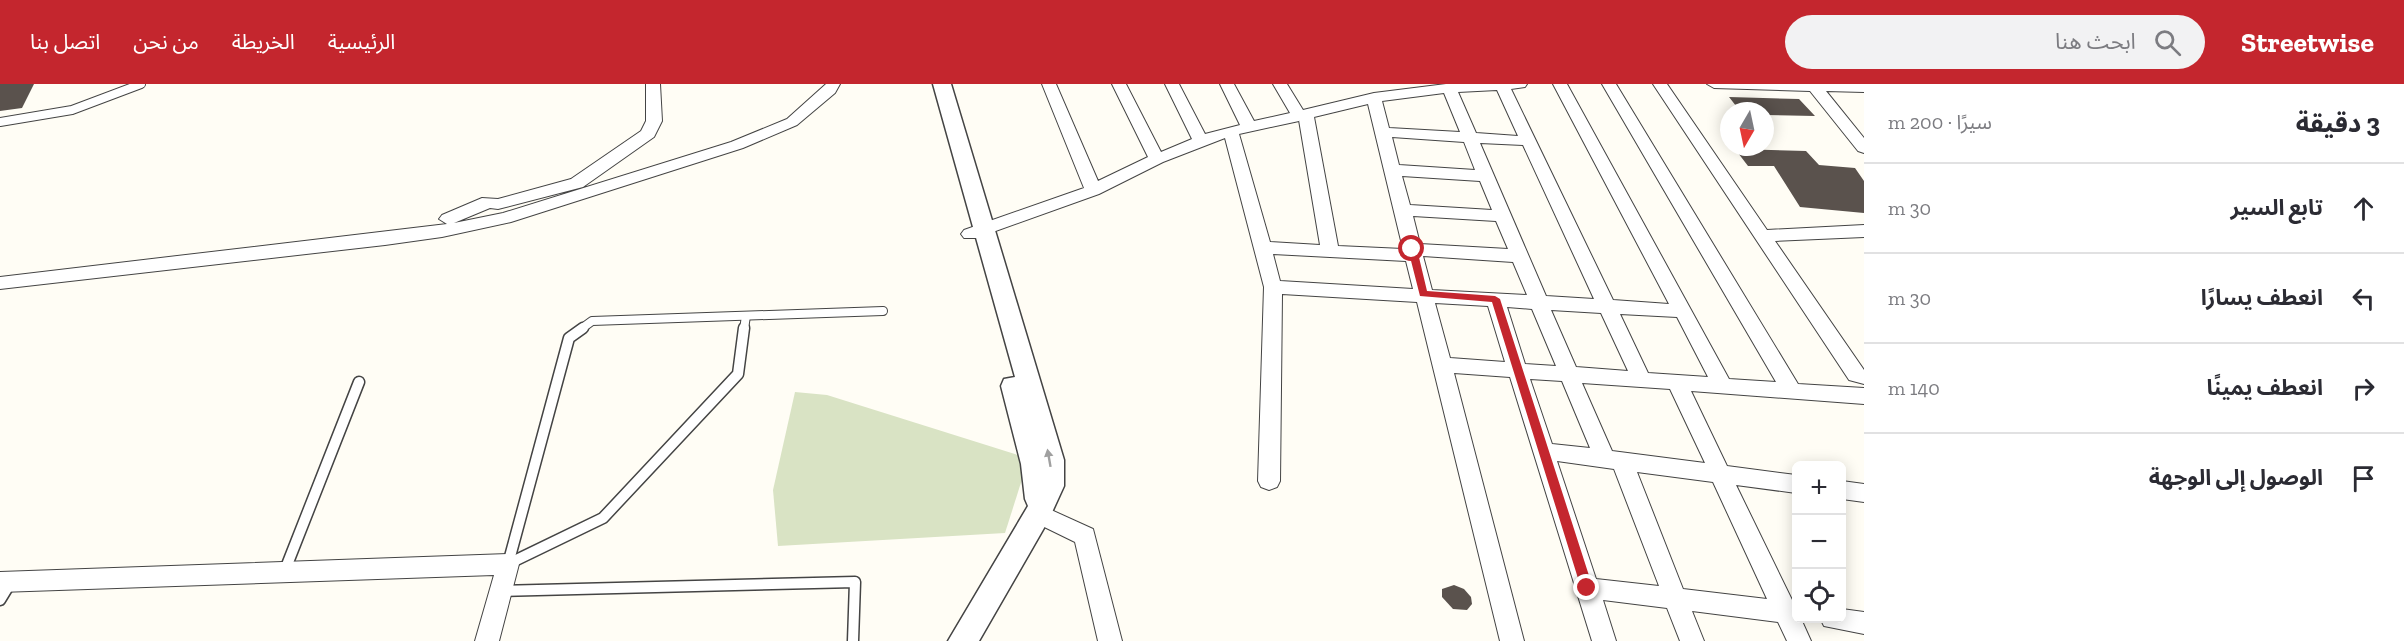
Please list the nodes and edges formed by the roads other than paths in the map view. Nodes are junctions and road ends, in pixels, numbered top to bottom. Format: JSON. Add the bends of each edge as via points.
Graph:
{"nodes":[{"id":1,"x":141,"y":84,"type":"edge"},
{"id":2,"x":652,"y":84,"type":"edge"},
{"id":3,"x":833,"y":84,"type":"edge"},
{"id":4,"x":929,"y":84,"type":"edge"},
{"id":5,"x":942,"y":84,"type":"edge"},
{"id":6,"x":1049,"y":84,"type":"edge"},
{"id":7,"x":1119,"y":84,"type":"edge"},
{"id":8,"x":1172,"y":84,"type":"edge"},
{"id":9,"x":1227,"y":84,"type":"edge"},
{"id":10,"x":1280,"y":84,"type":"edge"},
{"id":11,"x":1511,"y":84,"type":"edge"},
{"id":12,"x":1560,"y":84,"type":"edge"},
{"id":13,"x":1609,"y":84,"type":"edge"},
{"id":14,"x":1660,"y":84,"type":"edge"},
{"id":15,"x":1714,"y":84,"type":"edge"},
{"id":16,"x":1842,"y":86,"type":"edge"},
{"id":17,"x":1815,"y":87,"type":"junction"},
{"id":18,"x":1449,"y":88,"type":"junction"},
{"id":19,"x":1864,"y":88,"type":"edge"},
{"id":20,"x":1374,"y":98,"type":"junction"},
{"id":21,"x":1303,"y":115,"type":"junction"},
{"id":22,"x":0,"y":122,"type":"edge"},
{"id":23,"x":1240,"y":129,"type":"junction"},
{"id":24,"x":1382,"y":132,"type":"junction"},
{"id":25,"x":1470,"y":137,"type":"junction"},
{"id":26,"x":1529,"y":141,"type":"junction"},
{"id":27,"x":1201,"y":142,"type":"junction"},
{"id":28,"x":1864,"y":148,"type":"edge"},
{"id":29,"x":1158,"y":159,"type":"junction"},
{"id":30,"x":1392,"y":170,"type":"junction"},
{"id":31,"x":1486,"y":176,"type":"junction"},
{"id":32,"x":1093,"y":190,"type":"junction"},
{"id":33,"x":1402,"y":210,"type":"junction"},
{"id":34,"x":1502,"y":216,"type":"junction"},
{"id":35,"x":977,"y":231,"type":"junction"},
{"id":36,"x":1864,"y":231,"type":"edge"},
{"id":37,"x":1763,"y":236,"type":"junction"},
{"id":38,"x":1263,"y":248,"type":"junction"},
{"id":39,"x":1330,"y":251,"type":"junction"},
{"id":40,"x":1413,"y":252,"type":"junction"},
{"id":41,"x":1519,"y":256,"type":"junction"},
{"id":42,"x":0,"y":271,"type":"edge"},
{"id":43,"x":0,"y":283,"type":"edge"},
{"id":44,"x":1273,"y":286,"type":"junction"},
{"id":45,"x":1424,"y":294,"type":"junction"},
{"id":46,"x":1495,"y":299,"type":"junction"},
{"id":47,"x":1538,"y":302,"type":"junction"},
{"id":48,"x":1607,"y":306,"type":"junction"},
{"id":49,"x":883,"y":311,"type":"dead end"},
{"id":50,"x":1682,"y":311,"type":"junction"},
{"id":51,"x":746,"y":316,"type":"junction"},
{"id":52,"x":1442,"y":365,"type":"junction"},
{"id":53,"x":1518,"y":371,"type":"junction"},
{"id":54,"x":1569,"y":374,"type":"junction"},
{"id":55,"x":1642,"y":380,"type":"junction"},
{"id":56,"x":1862,"y":380,"type":"edge"},
{"id":57,"x":359,"y":382,"type":"dead end"},
{"id":58,"x":1677,"y":382,"type":"junction"},
{"id":59,"x":1723,"y":386,"type":"junction"},
{"id":60,"x":1792,"y":391,"type":"junction"},
{"id":61,"x":1864,"y":396,"type":"edge"},
{"id":62,"x":1544,"y":450,"type":"junction"},
{"id":63,"x":1613,"y":460,"type":"junction"},
{"id":64,"x":1720,"y":474,"type":"junction"},
{"id":65,"x":1269,"y":481,"type":"dead end"},
{"id":66,"x":1792,"y":483,"type":"edge"},
{"id":67,"x":1846,"y":491,"type":"edge"},
{"id":68,"x":1864,"y":493,"type":"edge"},
{"id":69,"x":1038,"y":513,"type":"junction"},
{"id":70,"x":508,"y":564,"type":"junction"},
{"id":71,"x":285,"y":570,"type":"junction"},
{"id":72,"x":6,"y":581,"type":"edge"},
{"id":73,"x":1587,"y":588,"type":"junction"},
{"id":74,"x":501,"y":591,"type":"junction"},
{"id":75,"x":1675,"y":598,"type":"junction"},
{"id":76,"x":0,"y":600,"type":"edge"},
{"id":77,"x":1791,"y":612,"type":"edge"},
{"id":78,"x":1846,"y":620,"type":"edge"},
{"id":79,"x":1864,"y":623,"type":"edge"},
{"id":80,"x":487,"y":641,"type":"edge"},
{"id":81,"x":853,"y":641,"type":"edge"},
{"id":82,"x":963,"y":641,"type":"edge"},
{"id":83,"x":1110,"y":641,"type":"edge"},
{"id":84,"x":1512,"y":641,"type":"edge"},
{"id":85,"x":1604,"y":641,"type":"edge"},
{"id":86,"x":1692,"y":641,"type":"edge"},
{"id":87,"x":1799,"y":641,"type":"edge"}],
"edges":[{"from":1,"to":22,"type":"lane","via":[[78,109]]},
{"from":2,"to":42,"type":"street","via":[[654,121],[648,134],[578,183],[498,204],[488,202],[454,218],[401,223],[365,233]]},
{"from":3,"to":43,"type":"street","via":[[792,122],[737,145],[505,218],[385,239]]},
{"from":4,"to":35,"type":"street"},
{"from":5,"to":35,"type":"street"},
{"from":6,"to":32,"type":"street"},
{"from":7,"to":29,"type":"street"},
{"from":8,"to":27,"type":"street"},
{"from":9,"to":23,"type":"street"},
{"from":10,"to":21,"type":"street"},
{"from":11,"to":18,"type":"street"},
{"from":11,"to":26,"type":"street"},
{"from":12,"to":50,"type":"street"},
{"from":13,"to":60,"type":"street"},
{"from":14,"to":37,"type":"street"},
{"from":15,"to":17,"type":"street"},
{"from":16,"to":17,"type":"street"},
{"from":16,"to":19,"type":"street"},
{"from":17,"to":28,"type":"street"},
{"from":18,"to":20,"type":"street"},
{"from":18,"to":25,"type":"street"},
{"from":20,"to":21,"type":"street"},
{"from":20,"to":24,"type":"street"},
{"from":21,"to":23,"type":"street"},
{"from":21,"to":39,"type":"street"},
{"from":23,"to":27,"type":"street"},
{"from":23,"to":38,"type":"street"},
{"from":24,"to":25,"type":"street"},
{"from":24,"to":30,"type":"street"},
{"from":25,"to":26,"type":"street"},
{"from":25,"to":31,"type":"street"},
{"from":26,"to":48,"type":"street"},
{"from":27,"to":29,"type":"street"},
{"from":29,"to":32,"type":"street"},
{"from":30,"to":31,"type":"street"},
{"from":30,"to":33,"type":"street"},
{"from":31,"to":34,"type":"street"},
{"from":32,"to":35,"type":"street"},
{"from":33,"to":34,"type":"street"},
{"from":33,"to":40,"type":"street"},
{"from":34,"to":41,"type":"street"},
{"from":35,"to":69,"type":"street","via":[[1051,460],[1051,486]]},
{"from":36,"to":37,"type":"street"},
{"from":37,"to":56,"type":"street"},
{"from":38,"to":39,"type":"street"},
{"from":38,"to":44,"type":"street"},
{"from":39,"to":40,"type":"street"},
{"from":40,"to":41,"type":"street"},
{"from":40,"to":45,"type":"street"},
{"from":41,"to":47,"type":"street"},
{"from":44,"to":45,"type":"street"},
{"from":44,"to":65,"type":"street"},
{"from":45,"to":46,"type":"street"},
{"from":45,"to":52,"type":"street"},
{"from":46,"to":47,"type":"street"},
{"from":46,"to":53,"type":"street"},
{"from":47,"to":48,"type":"street"},
{"from":47,"to":54,"type":"street"},
{"from":48,"to":50,"type":"street"},
{"from":48,"to":55,"type":"street"},
{"from":49,"to":51,"type":"lane"},
{"from":50,"to":59,"type":"street"},
{"from":51,"to":70,"type":"lane","via":[[738,374],[603,518]]},
{"from":51,"to":70,"type":"lane","via":[[592,321],[569,338]]},
{"from":52,"to":53,"type":"street"},
{"from":52,"to":84,"type":"street"},
{"from":53,"to":54,"type":"street"},
{"from":53,"to":62,"type":"street"},
{"from":54,"to":55,"type":"street"},
{"from":54,"to":63,"type":"street"},
{"from":55,"to":58,"type":"street"},
{"from":57,"to":71,"type":"lane"},
{"from":58,"to":59,"type":"street"},
{"from":58,"to":64,"type":"street"},
{"from":59,"to":60,"type":"street"},
{"from":60,"to":61,"type":"street"},
{"from":62,"to":63,"type":"street"},
{"from":62,"to":73,"type":"street"},
{"from":63,"to":64,"type":"street"},
{"from":63,"to":75,"type":"street"},
{"from":64,"to":66,"type":"street"},
{"from":64,"to":77,"type":"street"},
{"from":67,"to":68,"type":"street"},
{"from":69,"to":82,"type":"street"},
{"from":69,"to":83,"type":"street","via":[[1085,536]]},
{"from":70,"to":71,"type":"street"},
{"from":70,"to":74,"type":"street"},
{"from":71,"to":72,"type":"street"},
{"from":72,"to":76,"type":"lane"},
{"from":73,"to":75,"type":"street"},
{"from":73,"to":85,"type":"street"},
{"from":74,"to":80,"type":"street"},
{"from":74,"to":81,"type":"lane","via":[[855,582]]},
{"from":75,"to":77,"type":"street"},
{"from":75,"to":86,"type":"street"},
{"from":77,"to":87,"type":"street"},
{"from":78,"to":79,"type":"street"}]}
